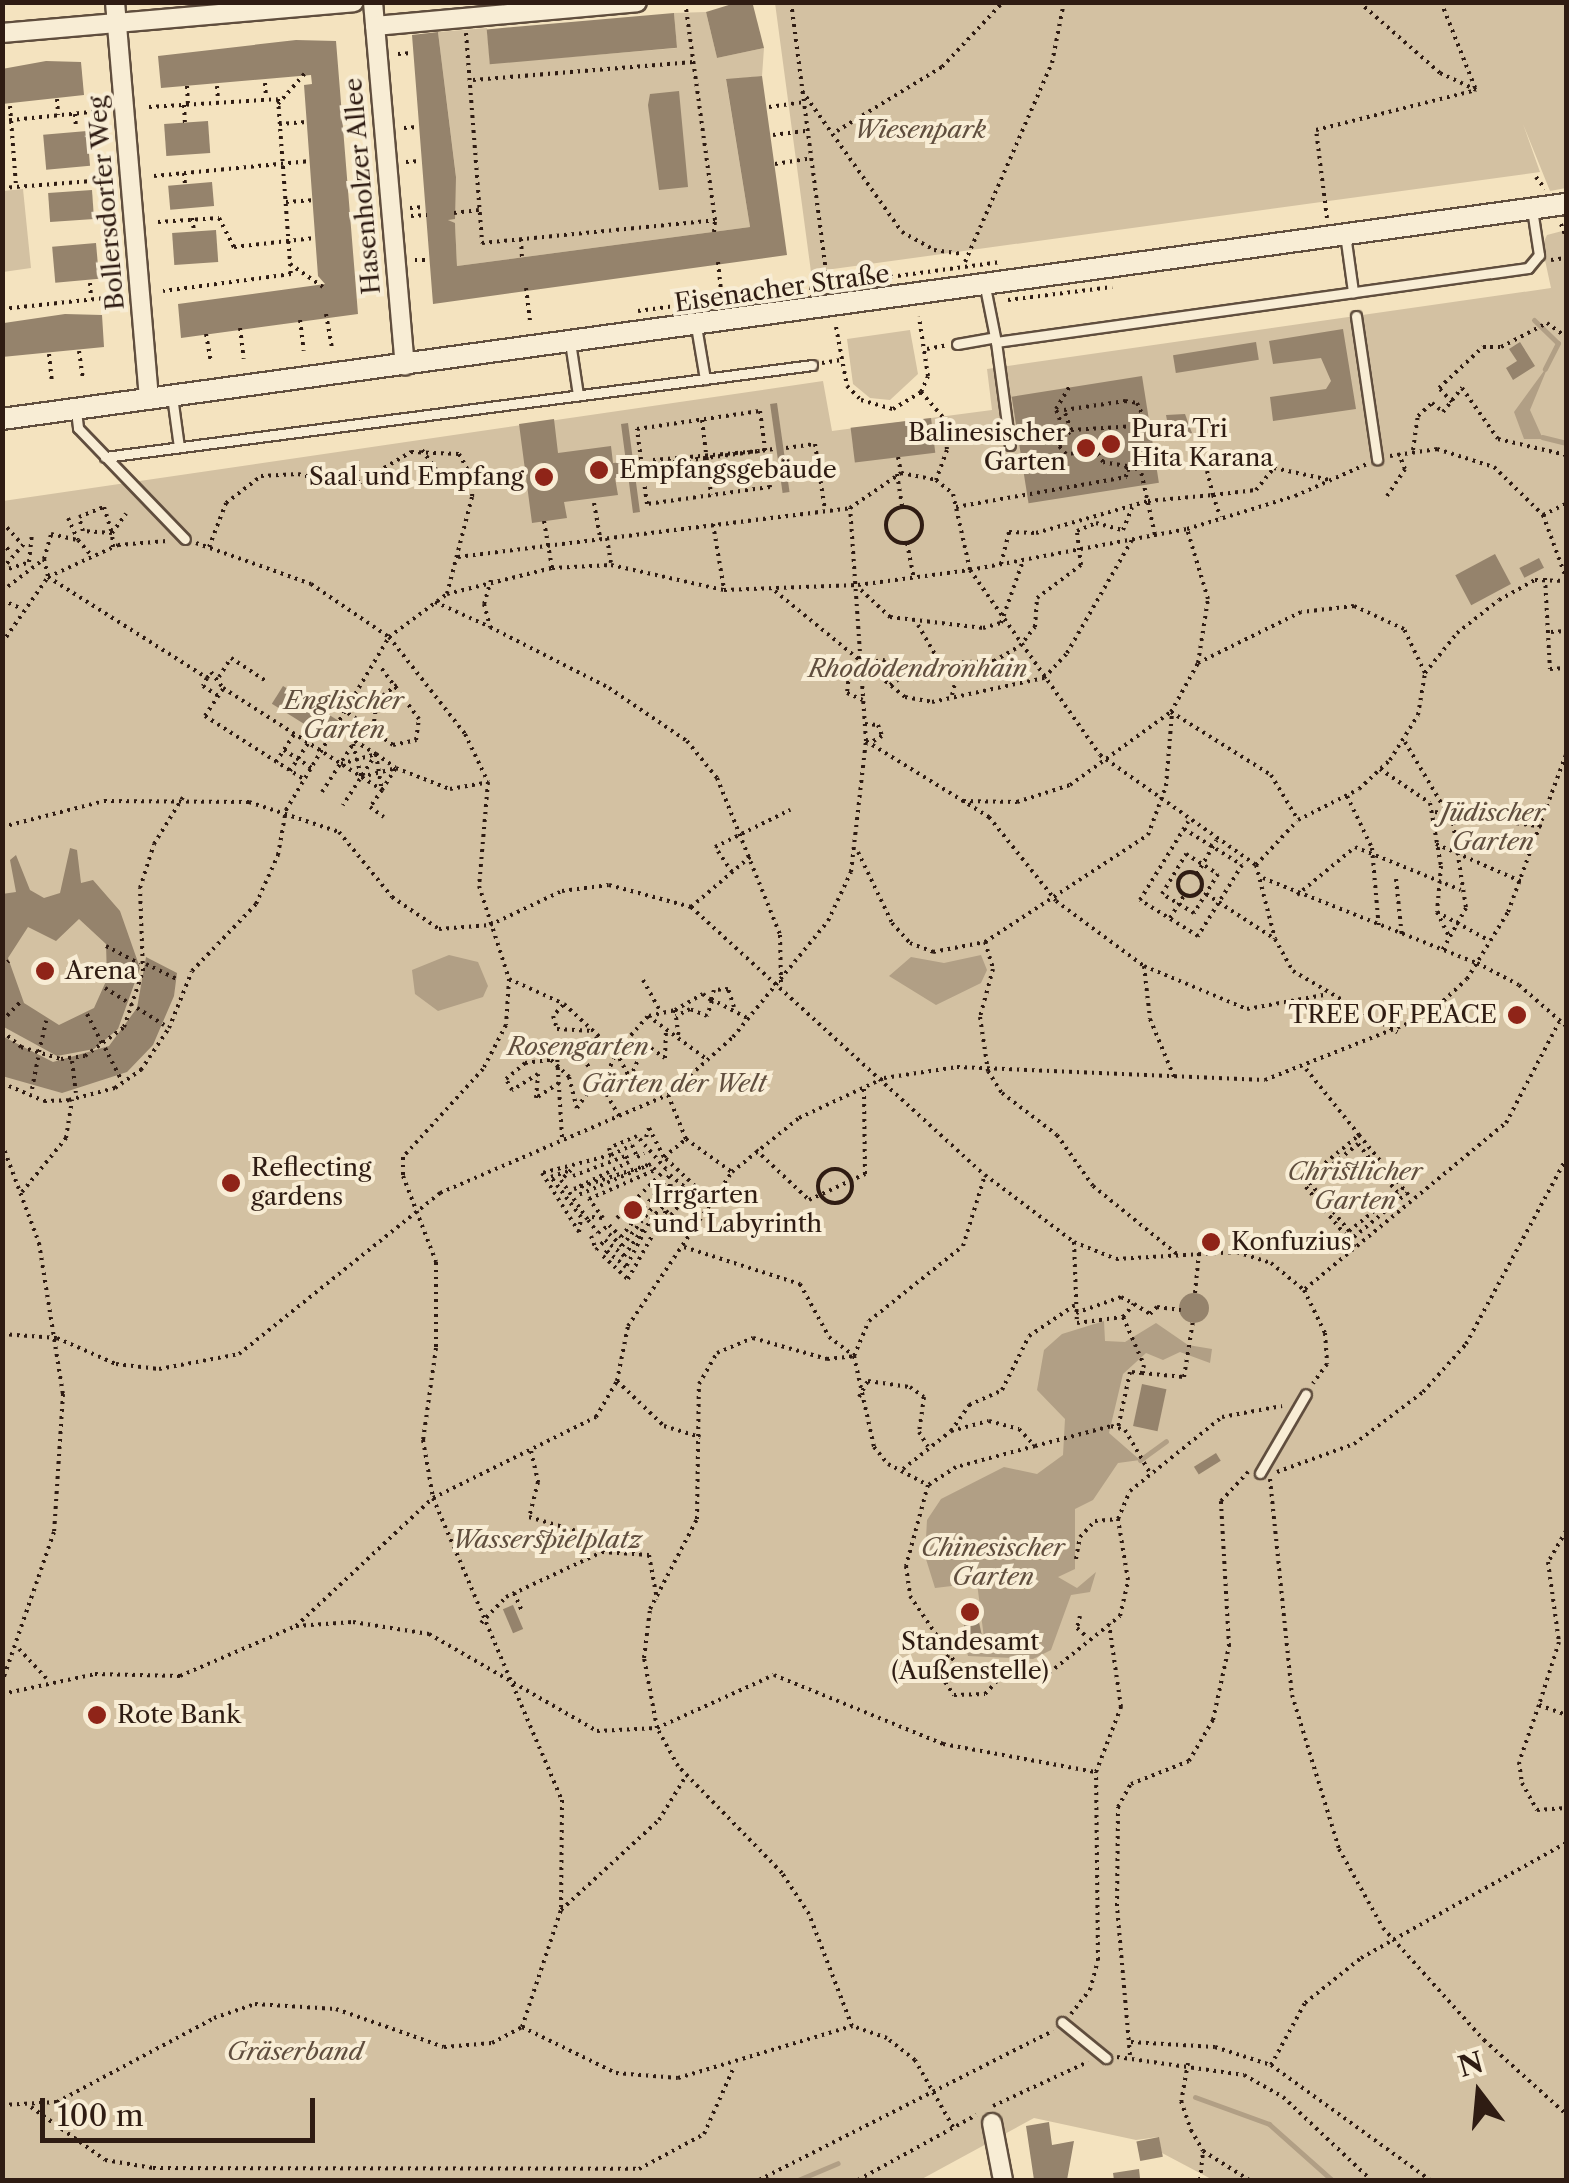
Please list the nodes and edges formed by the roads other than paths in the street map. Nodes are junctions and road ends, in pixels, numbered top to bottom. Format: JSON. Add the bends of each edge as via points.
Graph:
{"nodes":[{"id":1,"x":115,"y":2,"type":"edge"},
{"id":2,"x":354,"y":2,"type":"edge"},
{"id":3,"x":373,"y":2,"type":"edge"},
{"id":4,"x":637,"y":2,"type":"edge"},
{"id":5,"x":117,"y":23,"type":"junction"},
{"id":6,"x":376,"y":26,"type":"junction"},
{"id":7,"x":2,"y":33,"type":"edge"},
{"id":8,"x":1559,"y":207,"type":"edge"},
{"id":9,"x":1532,"y":209,"type":"junction"},
{"id":10,"x":1345,"y":234,"type":"junction"},
{"id":11,"x":985,"y":287,"type":"junction"},
{"id":12,"x":1353,"y":292,"type":"junction"},
{"id":13,"x":1356,"y":316,"type":"dead end"},
{"id":14,"x":696,"y":326,"type":"junction"},
{"id":15,"x":994,"y":340,"type":"junction"},
{"id":16,"x":570,"y":342,"type":"junction"},
{"id":17,"x":957,"y":344,"type":"road end"},
{"id":18,"x":812,"y":364,"type":"road end"},
{"id":19,"x":405,"y":366,"type":"junction"},
{"id":20,"x":705,"y":378,"type":"junction"},
{"id":21,"x":578,"y":395,"type":"junction"},
{"id":22,"x":172,"y":396,"type":"junction"},
{"id":23,"x":74,"y":399,"type":"junction"},
{"id":24,"x":148,"y":400,"type":"junction"},
{"id":25,"x":2,"y":419,"type":"edge"},
{"id":26,"x":1010,"y":445,"type":"dead end"},
{"id":27,"x":180,"y":447,"type":"junction"},
{"id":28,"x":105,"y":457,"type":"junction"},
{"id":29,"x":1377,"y":459,"type":"road end"},
{"id":30,"x":185,"y":539,"type":"road end"},
{"id":31,"x":1306,"y":1394,"type":"road end"},
{"id":32,"x":1265,"y":1474,"type":"road end"},
{"id":33,"x":1062,"y":2022,"type":"road end"},
{"id":34,"x":1106,"y":2058,"type":"road end"},
{"id":35,"x":992,"y":2123,"type":"dead end"},
{"id":36,"x":1004,"y":2180,"type":"edge"}],
"edges":[{"from":1,"to":5,"type":"street","name":"Bollersdorfer Weg"},
{"from":2,"to":5,"type":"street"},
{"from":3,"to":6,"type":"street","name":"Hasenholzer Allee"},
{"from":4,"to":6,"type":"street"},
{"from":5,"to":7,"type":"street"},
{"from":5,"to":24,"type":"street","name":"Bollersdorfer Weg"},
{"from":6,"to":19,"type":"street","name":"Hasenholzer Allee"},
{"from":8,"to":9,"type":"street","name":"Eisenacher Straße"},
{"from":9,"to":10,"type":"street","name":"Eisenacher Straße"},
{"from":9,"to":12,"type":"lane","via":[[1538,256],[1528,268]]},
{"from":10,"to":11,"type":"street","name":"Eisenacher Straße"},
{"from":10,"to":12,"type":"lane"},
{"from":11,"to":14,"type":"street","name":"Eisenacher Straße","via":[[834,318]]},
{"from":11,"to":15,"type":"lane"},
{"from":12,"to":15,"type":"lane"},
{"from":13,"to":29,"type":"lane"},
{"from":14,"to":16,"type":"street","name":"Eisenacher Straße"},
{"from":14,"to":20,"type":"lane"},
{"from":15,"to":17,"type":"lane"},
{"from":15,"to":26,"type":"lane"},
{"from":16,"to":19,"type":"street","name":"Eisenacher Straße"},
{"from":16,"to":21,"type":"lane"},
{"from":18,"to":20,"type":"lane"},
{"from":19,"to":22,"type":"street","name":"Eisenacher Straße"},
{"from":20,"to":21,"type":"lane"},
{"from":21,"to":27,"type":"lane"},
{"from":22,"to":24,"type":"street","name":"Eisenacher Straße"},
{"from":22,"to":27,"type":"lane"},
{"from":23,"to":24,"type":"street","name":"Eisenacher Straße"},
{"from":23,"to":25,"type":"street","name":"Eisenacher Straße"},
{"from":23,"to":28,"type":"lane","via":[[78,428]]},
{"from":27,"to":28,"type":"lane"},
{"from":28,"to":30,"type":"lane"},
{"from":31,"to":32,"type":"lane"},
{"from":33,"to":34,"type":"lane"},
{"from":35,"to":36,"type":"street"}]}
